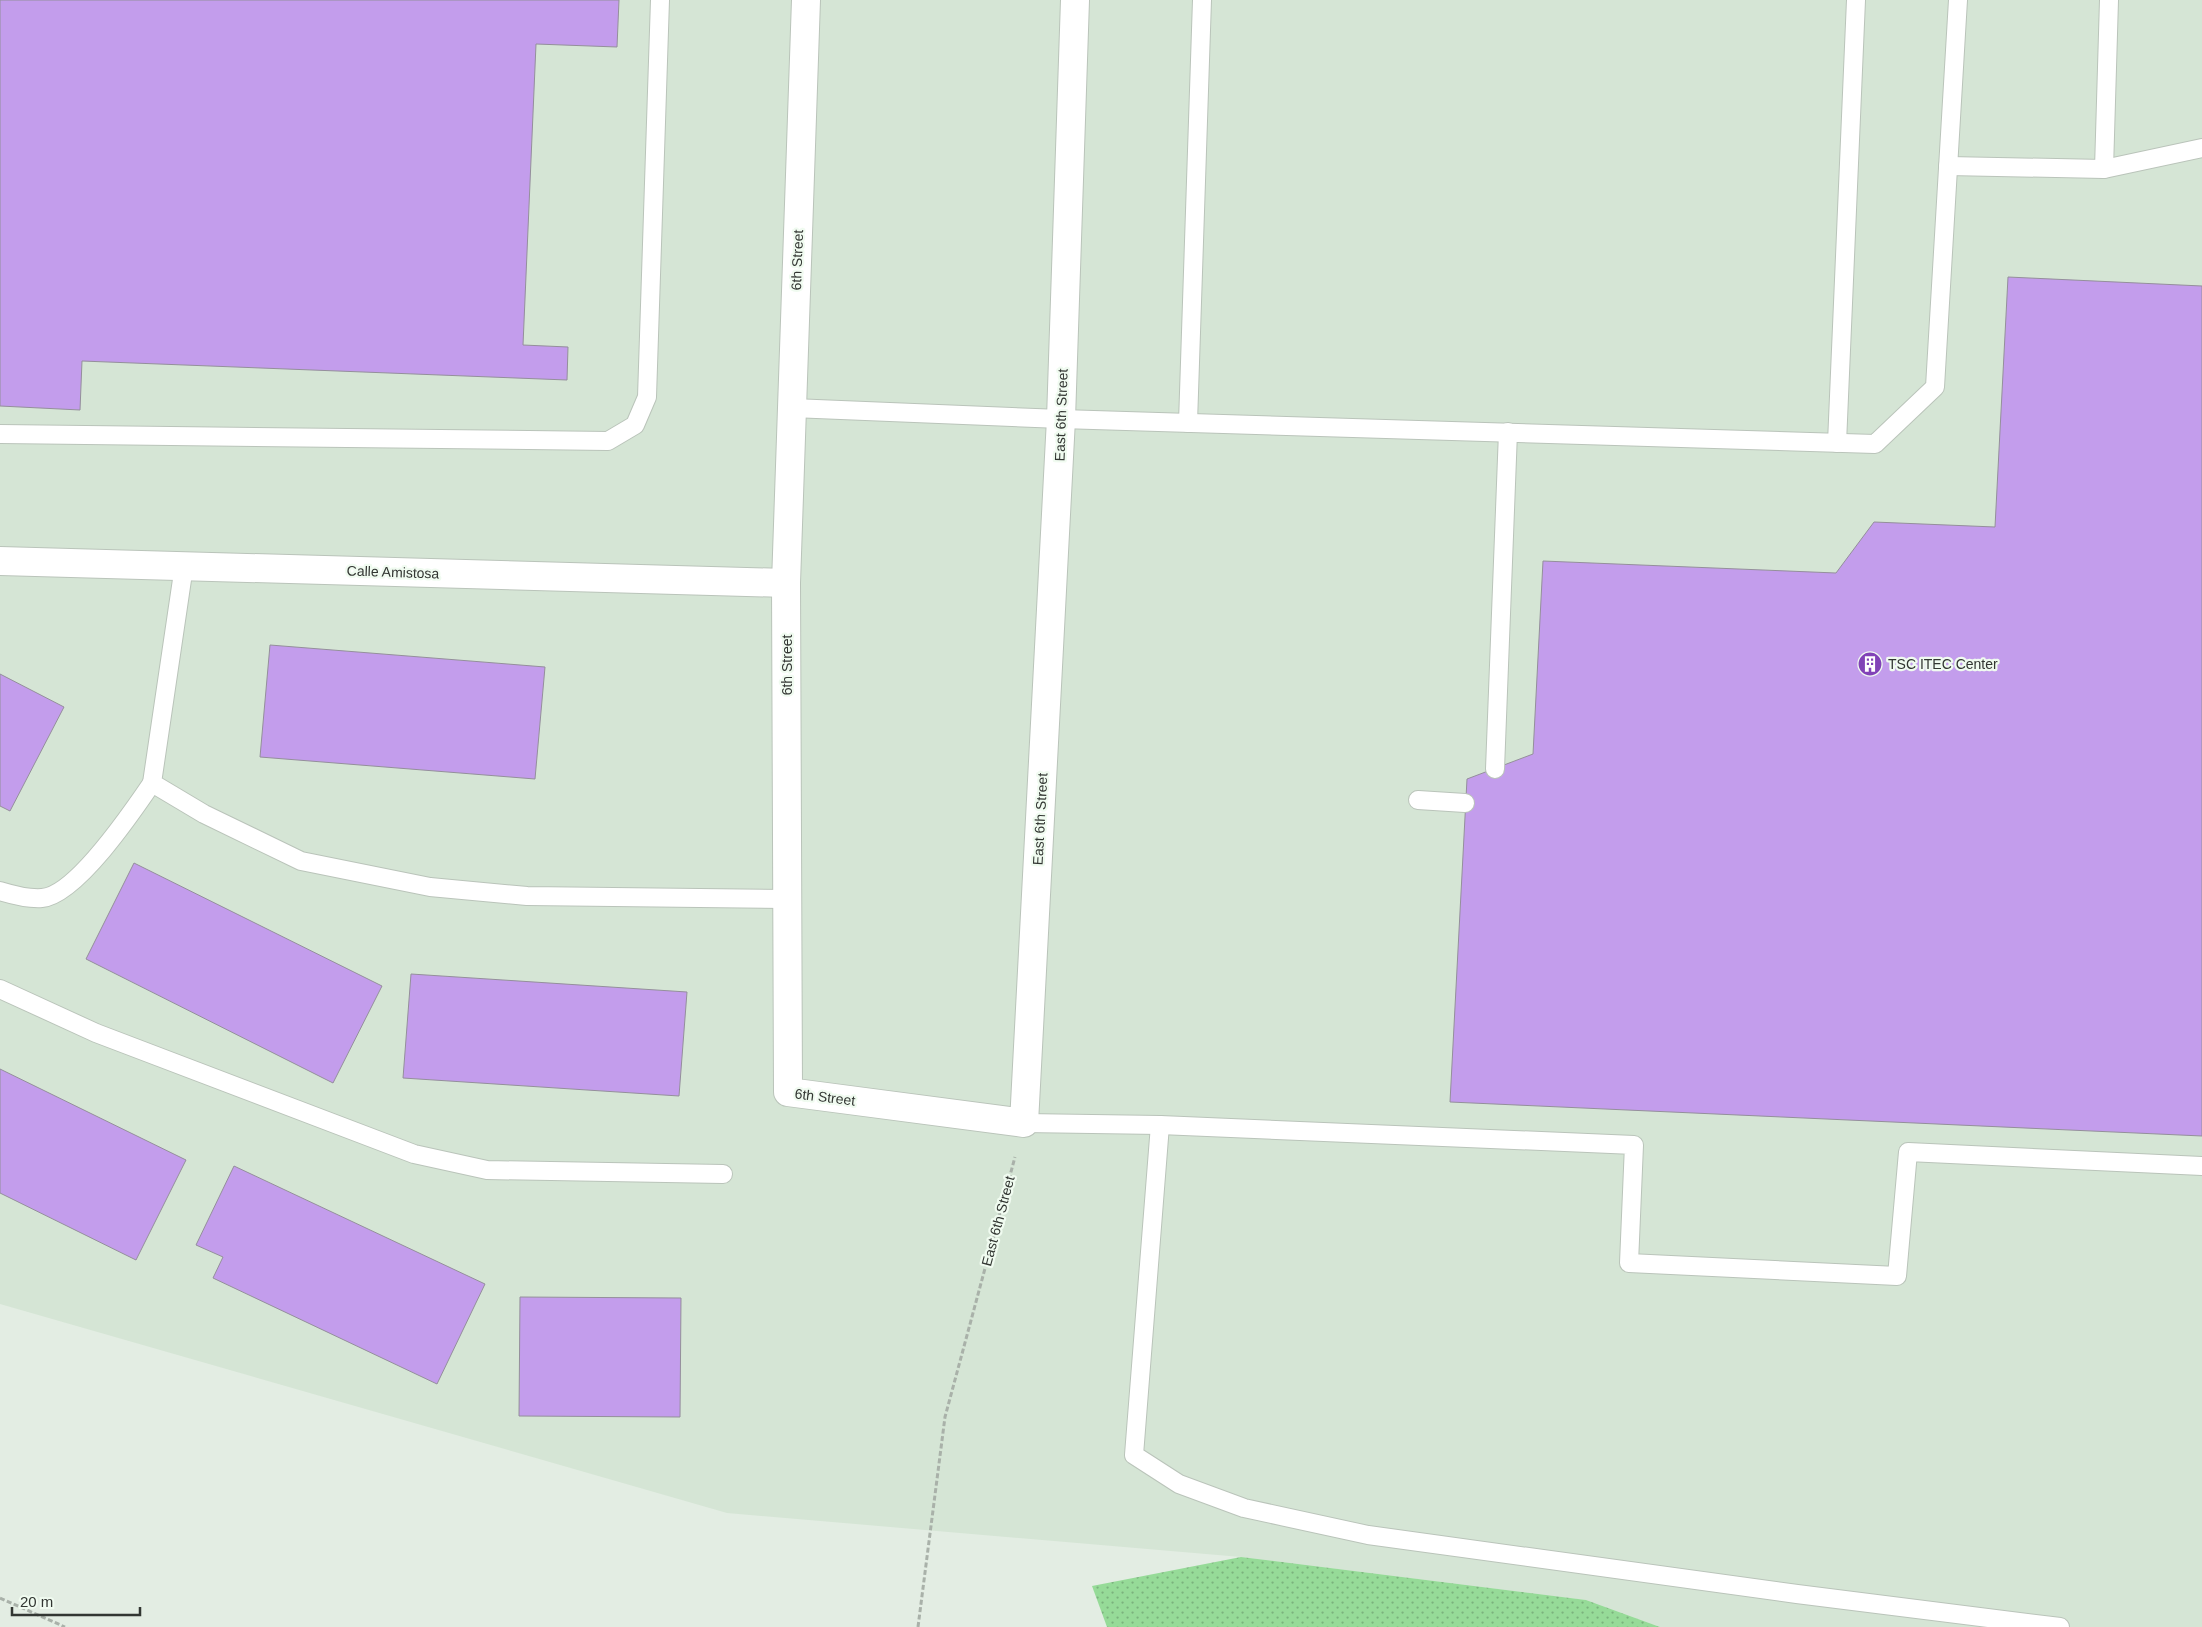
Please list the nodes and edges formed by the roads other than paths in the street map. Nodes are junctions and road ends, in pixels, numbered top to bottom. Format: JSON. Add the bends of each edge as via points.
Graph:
{"nodes":[{"id":1,"x":660,"y":0,"type":"edge"},
{"id":2,"x":806,"y":0,"type":"edge"},
{"id":3,"x":1075,"y":0,"type":"edge"},
{"id":4,"x":1202,"y":0,"type":"edge"},
{"id":5,"x":1856,"y":0,"type":"edge"},
{"id":6,"x":1958,"y":0,"type":"edge"},
{"id":7,"x":2109,"y":0,"type":"edge"},
{"id":8,"x":2202,"y":148,"type":"edge"},
{"id":9,"x":1948,"y":166,"type":"junction"},
{"id":10,"x":2104,"y":169,"type":"junction"},
{"id":11,"x":792,"y":408,"type":"junction"},
{"id":12,"x":1061,"y":419,"type":"junction"},
{"id":13,"x":1188,"y":422,"type":"junction"},
{"id":14,"x":1508,"y":432,"type":"junction"},
{"id":15,"x":0,"y":434,"type":"edge"},
{"id":16,"x":1837,"y":443,"type":"junction"},
{"id":17,"x":0,"y":561,"type":"edge"},
{"id":18,"x":184,"y":566,"type":"junction"},
{"id":19,"x":786,"y":583,"type":"junction"},
{"id":20,"x":1495,"y":769,"type":"dead end"},
{"id":21,"x":152,"y":783,"type":"junction"},
{"id":22,"x":1418,"y":800,"type":"dead end"},
{"id":23,"x":1465,"y":803,"type":"dead end"},
{"id":24,"x":0,"y":891,"type":"edge"},
{"id":25,"x":787,"y":899,"type":"junction"},
{"id":26,"x":0,"y":989,"type":"edge"},
{"id":27,"x":1024,"y":1123,"type":"junction"},
{"id":28,"x":1160,"y":1125,"type":"junction"},
{"id":29,"x":2202,"y":1166,"type":"edge"},
{"id":30,"x":723,"y":1174,"type":"dead end"},
{"id":31,"x":2060,"y":1627,"type":"edge"}],
"edges":[{"from":1,"to":15,"type":"lane","via":[[647,397],[635,425],[608,441]]},
{"from":2,"to":11,"type":"street","name":"6th Street"},
{"from":3,"to":12,"type":"street","name":"East 6th Street"},
{"from":4,"to":13,"type":"lane"},
{"from":5,"to":16,"type":"lane"},
{"from":6,"to":9,"type":"lane"},
{"from":7,"to":10,"type":"lane"},
{"from":8,"to":10,"type":"lane"},
{"from":9,"to":10,"type":"lane"},
{"from":9,"to":16,"type":"lane","via":[[1935,387],[1875,444]]},
{"from":11,"to":12,"type":"lane"},
{"from":11,"to":19,"type":"street","name":"6th Street"},
{"from":12,"to":13,"type":"lane"},
{"from":12,"to":27,"type":"street","name":"East 6th Street"},
{"from":13,"to":14,"type":"lane"},
{"from":14,"to":16,"type":"lane"},
{"from":14,"to":20,"type":"lane"},
{"from":17,"to":18,"type":"street","name":"Calle Amistosa"},
{"from":18,"to":19,"type":"street","name":"Calle Amistosa"},
{"from":18,"to":21,"type":"lane"},
{"from":19,"to":25,"type":"street","name":"6th Street"},
{"from":21,"to":24,"type":"lane","via":[[120,831],[66,888],[43,898]]},
{"from":21,"to":25,"type":"lane","via":[[204,814],[301,862],[430,887],[526,896]]},
{"from":22,"to":23,"type":"lane"},
{"from":25,"to":27,"type":"street","name":"6th Street","via":[[788,1092]]},
{"from":26,"to":30,"type":"lane","via":[[96,1033],[414,1154],[487,1170]]},
{"from":27,"to":28,"type":"lane"},
{"from":28,"to":29,"type":"lane","via":[[1634,1145],[1629,1263],[1897,1276],[1908,1152]]},
{"from":28,"to":31,"type":"lane","via":[[1134,1454],[1179,1484],[1244,1508],[1378,1536]]}]}
